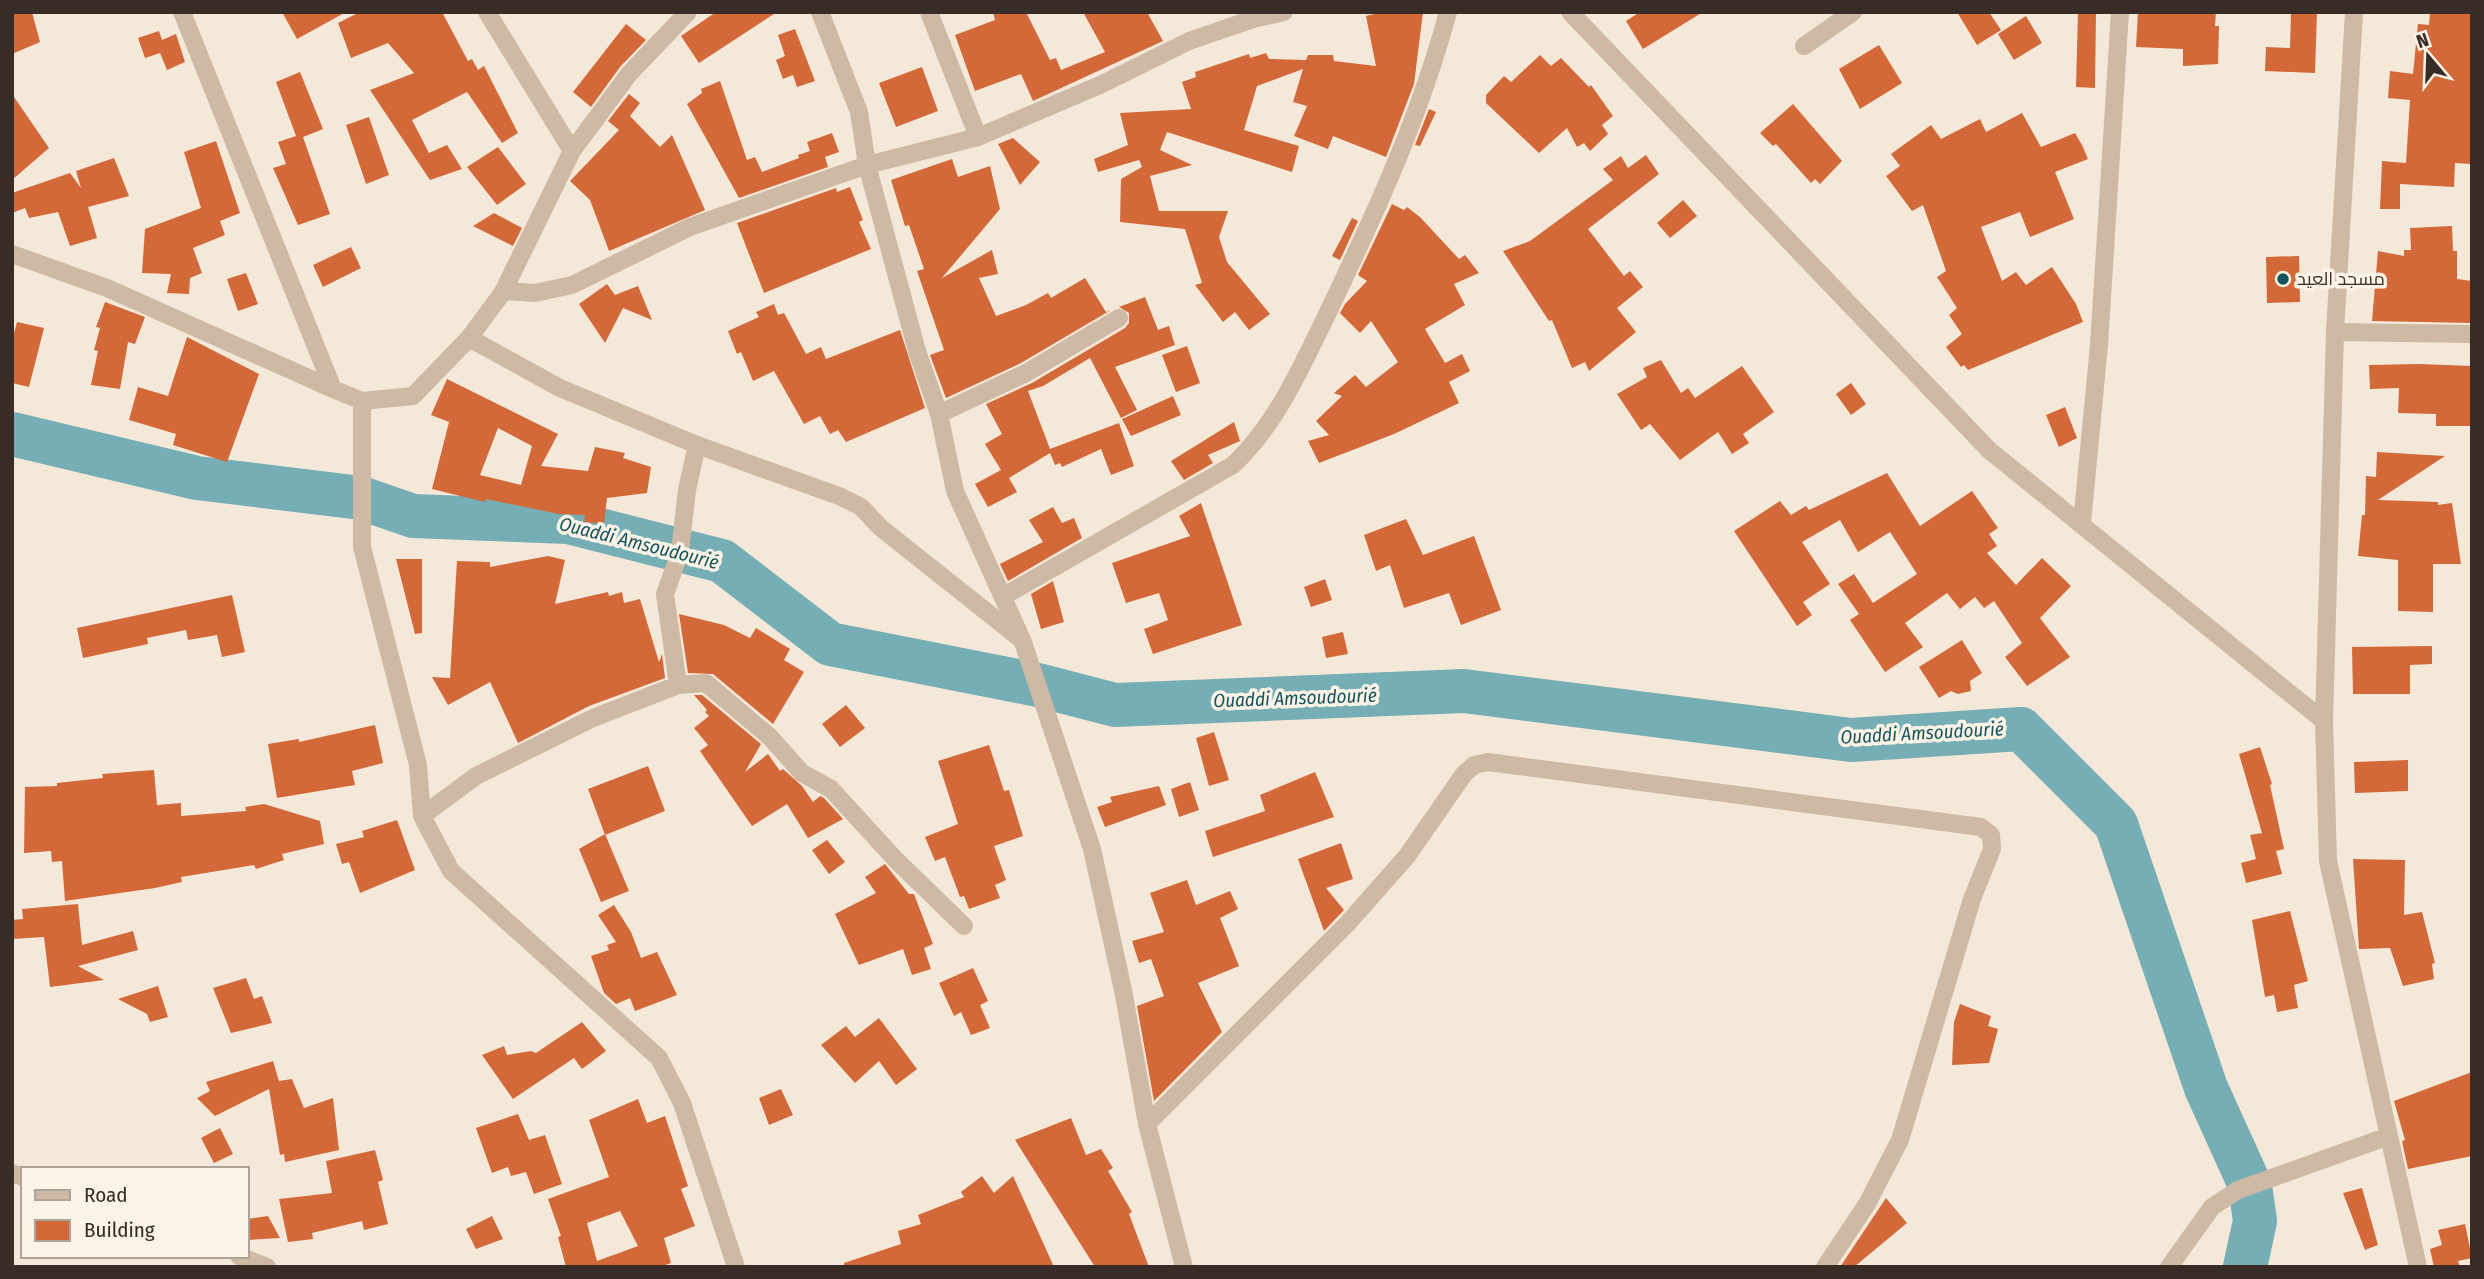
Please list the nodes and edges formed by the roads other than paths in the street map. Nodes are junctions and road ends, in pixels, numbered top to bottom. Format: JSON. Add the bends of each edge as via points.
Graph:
{"nodes":[{"id":1,"x":182,"y":12,"type":"edge"},
{"id":2,"x":487,"y":12,"type":"edge"},
{"id":3,"x":688,"y":12,"type":"edge"},
{"id":4,"x":820,"y":12,"type":"edge"},
{"id":5,"x":929,"y":12,"type":"edge"},
{"id":6,"x":1284,"y":12,"type":"edge"},
{"id":7,"x":1448,"y":12,"type":"edge"},
{"id":8,"x":1570,"y":12,"type":"edge"},
{"id":9,"x":1853,"y":12,"type":"edge"},
{"id":10,"x":2120,"y":12,"type":"edge"},
{"id":11,"x":2354,"y":12,"type":"edge"},
{"id":12,"x":1804,"y":47,"type":"dead end"},
{"id":13,"x":978,"y":137,"type":"junction"},
{"id":14,"x":572,"y":151,"type":"junction"},
{"id":15,"x":867,"y":165,"type":"junction"},
{"id":16,"x":12,"y":254,"type":"edge"},
{"id":17,"x":503,"y":291,"type":"junction"},
{"id":18,"x":1119,"y":318,"type":"dead end"},
{"id":19,"x":2335,"y":332,"type":"junction"},
{"id":20,"x":2472,"y":334,"type":"edge"},
{"id":21,"x":469,"y":338,"type":"junction"},
{"id":22,"x":333,"y":389,"type":"junction"},
{"id":23,"x":362,"y":401,"type":"junction"},
{"id":24,"x":939,"y":414,"type":"junction"},
{"id":25,"x":697,"y":444,"type":"junction"},
{"id":26,"x":2082,"y":523,"type":"junction"},
{"id":27,"x":1004,"y":596,"type":"junction"},
{"id":28,"x":1023,"y":642,"type":"junction"},
{"id":29,"x":678,"y":685,"type":"junction"},
{"id":30,"x":2324,"y":720,"type":"junction"},
{"id":31,"x":422,"y":816,"type":"junction"},
{"id":32,"x":964,"y":926,"type":"dead end"},
{"id":33,"x":1147,"y":1124,"type":"junction"},
{"id":34,"x":2389,"y":1136,"type":"junction"},
{"id":35,"x":244,"y":1258,"type":"edge"},
{"id":36,"x":267,"y":1267,"type":"edge"},
{"id":37,"x":736,"y":1267,"type":"edge"},
{"id":38,"x":1184,"y":1267,"type":"edge"},
{"id":39,"x":1825,"y":1267,"type":"edge"},
{"id":40,"x":2169,"y":1267,"type":"edge"},
{"id":41,"x":2418,"y":1267,"type":"edge"}],
"edges":[{"from":1,"to":22,"type":"street"},
{"from":2,"to":14,"type":"street"},
{"from":3,"to":14,"type":"street","via":[[629,74]]},
{"from":4,"to":15,"type":"street","via":[[859,112]]},
{"from":5,"to":13,"type":"street"},
{"from":6,"to":13,"type":"street","via":[[1189,41]]},
{"from":7,"to":27,"type":"street","via":[[1430,79],[1383,197],[1306,357],[1254,445],[1233,465]]},
{"from":8,"to":26,"type":"street","via":[[1989,450]]},
{"from":9,"to":12,"type":"street"},
{"from":10,"to":26,"type":"street","via":[[2099,345]]},
{"from":11,"to":19,"type":"street"},
{"from":13,"to":15,"type":"street"},
{"from":14,"to":17,"type":"street"},
{"from":15,"to":17,"type":"street","via":[[690,227],[572,285],[535,293]]},
{"from":15,"to":24,"type":"street","via":[[894,271]]},
{"from":16,"to":22,"type":"street","via":[[107,288]]},
{"from":17,"to":21,"type":"street"},
{"from":18,"to":24,"type":"street","via":[[1026,373]]},
{"from":19,"to":20,"type":"street"},
{"from":19,"to":30,"type":"street"},
{"from":21,"to":23,"type":"street","via":[[413,396]]},
{"from":21,"to":25,"type":"street","via":[[560,388]]},
{"from":22,"to":23,"type":"street"},
{"from":23,"to":31,"type":"street","via":[[362,547],[418,765]]},
{"from":24,"to":27,"type":"street","via":[[955,491]]},
{"from":25,"to":28,"type":"street","via":[[861,507]]},
{"from":25,"to":29,"type":"street","via":[[680,552],[665,594]]},
{"from":26,"to":30,"type":"street"},
{"from":27,"to":28,"type":"street"},
{"from":28,"to":33,"type":"street","via":[[1092,849]]},
{"from":29,"to":31,"type":"street","via":[[593,718],[475,776]]},
{"from":29,"to":32,"type":"street","via":[[706,683],[770,737],[803,773],[831,789]]},
{"from":30,"to":34,"type":"street","via":[[2328,861]]},
{"from":31,"to":37,"type":"street","via":[[451,871],[659,1058],[682,1103]]},
{"from":33,"to":38,"type":"street"},
{"from":33,"to":39,"type":"street","via":[[1347,924],[1407,856],[1474,765],[1488,762],[1982,827],[1991,835],[1992,849],[1972,899],[1900,1140],[1867,1204]]},
{"from":34,"to":40,"type":"street","via":[[2238,1190],[2212,1208]]},
{"from":34,"to":41,"type":"street"},
{"from":35,"to":36,"type":"street"}]}
